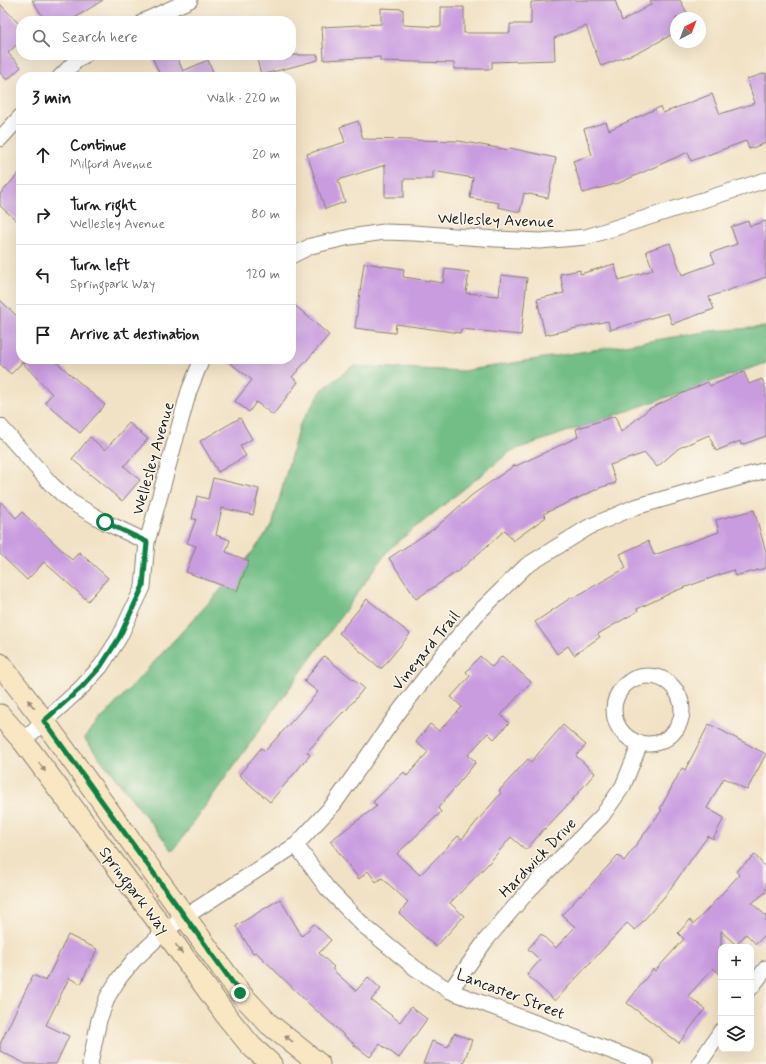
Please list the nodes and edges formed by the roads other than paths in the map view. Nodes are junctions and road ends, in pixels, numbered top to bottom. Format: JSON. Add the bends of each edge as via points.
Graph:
{"nodes":[{"id":1,"x":190,"y":0,"type":"edge"},
{"id":2,"x":155,"y":16,"type":"edge"},
{"id":3,"x":77,"y":60,"type":"edge"},
{"id":4,"x":65,"y":72,"type":"edge"},
{"id":5,"x":16,"y":121,"type":"edge"},
{"id":6,"x":0,"y":139,"type":"edge"},
{"id":7,"x":766,"y":180,"type":"edge"},
{"id":8,"x":296,"y":254,"type":"edge"},
{"id":9,"x":200,"y":364,"type":"edge"},
{"id":10,"x":0,"y":426,"type":"edge"},
{"id":11,"x":766,"y":470,"type":"edge"},
{"id":12,"x":147,"y":542,"type":"junction"},
{"id":13,"x":0,"y":664,"type":"edge"},
{"id":14,"x":0,"y":715,"type":"edge"},
{"id":15,"x":44,"y":721,"type":"junction"},
{"id":16,"x":23,"y":741,"type":"junction"},
{"id":17,"x":640,"y":744,"type":"junction"},
{"id":18,"x":296,"y":845,"type":"junction"},
{"id":19,"x":186,"y":916,"type":"junction"},
{"id":20,"x":165,"y":931,"type":"junction"},
{"id":21,"x":766,"y":968,"type":"edge"},
{"id":22,"x":754,"y":984,"type":"edge"},
{"id":23,"x":450,"y":991,"type":"junction"},
{"id":24,"x":718,"y":1036,"type":"edge"},
{"id":25,"x":90,"y":1064,"type":"edge"},
{"id":26,"x":271,"y":1064,"type":"edge"},
{"id":27,"x":319,"y":1064,"type":"edge"},
{"id":28,"x":646,"y":1064,"type":"edge"},
{"id":29,"x":699,"y":1064,"type":"edge"}],
"edges":[{"from":1,"to":2,"type":"street"},
{"from":3,"to":4,"type":"street"},
{"from":5,"to":6,"type":"street"},
{"from":7,"to":8,"type":"street","name":"Wellesley Avenue","via":[[586,237],[540,241],[384,232],[311,246]]},
{"from":9,"to":12,"type":"street","name":"Wellesley Avenue","via":[[189,391]]},
{"from":10,"to":12,"type":"street","via":[[51,484],[71,502]]},
{"from":11,"to":18,"type":"street","name":"Vineyard Trail","via":[[635,507],[589,527],[526,566],[478,612],[444,653],[334,804]]},
{"from":12,"to":15,"type":"street","name":"Wellesley Avenue","via":[[143,586],[119,638],[92,677]]},
{"from":15,"to":13,"type":"street","name":"Springpark Way","one_way":true},
{"from":14,"to":16,"type":"street","name":"Springpark Way"},
{"from":15,"to":16,"type":"street","name":"Wellesley Avenue"},
{"from":15,"to":19,"type":"street","name":"Springpark Way"},
{"from":16,"to":20,"type":"street","name":"Springpark Way","one_way":true},
{"from":17,"to":17,"type":"street","via":[[625,737],[615,723],[613,706],[619,690],[631,679],[647,675],[664,679],[676,690],[682,705],[681,722],[671,736],[657,744]]},
{"from":17,"to":23,"type":"street","name":"Hardwick Drive","via":[[623,786],[602,816],[529,890],[486,940]]},
{"from":18,"to":19,"type":"street","name":"Vineyard Trail"},
{"from":18,"to":23,"type":"street","name":"Lancaster Street","via":[[328,888],[362,925],[415,968]]},
{"from":19,"to":20,"type":"street","name":"Vineyard Trail"},
{"from":27,"to":19,"type":"street","name":"Springpark Way","one_way":true,"via":[[269,1024],[240,993]]},
{"from":20,"to":25,"type":"street","name":"Vineyard Trail","via":[[134,960],[108,996],[99,1020]]},
{"from":20,"to":26,"type":"street","name":"Springpark Way","one_way":true,"via":[[251,1046]]},
{"from":21,"to":22,"type":"street"},
{"from":23,"to":28,"type":"street","name":"Lancaster Street"},
{"from":24,"to":29,"type":"street"}]}
